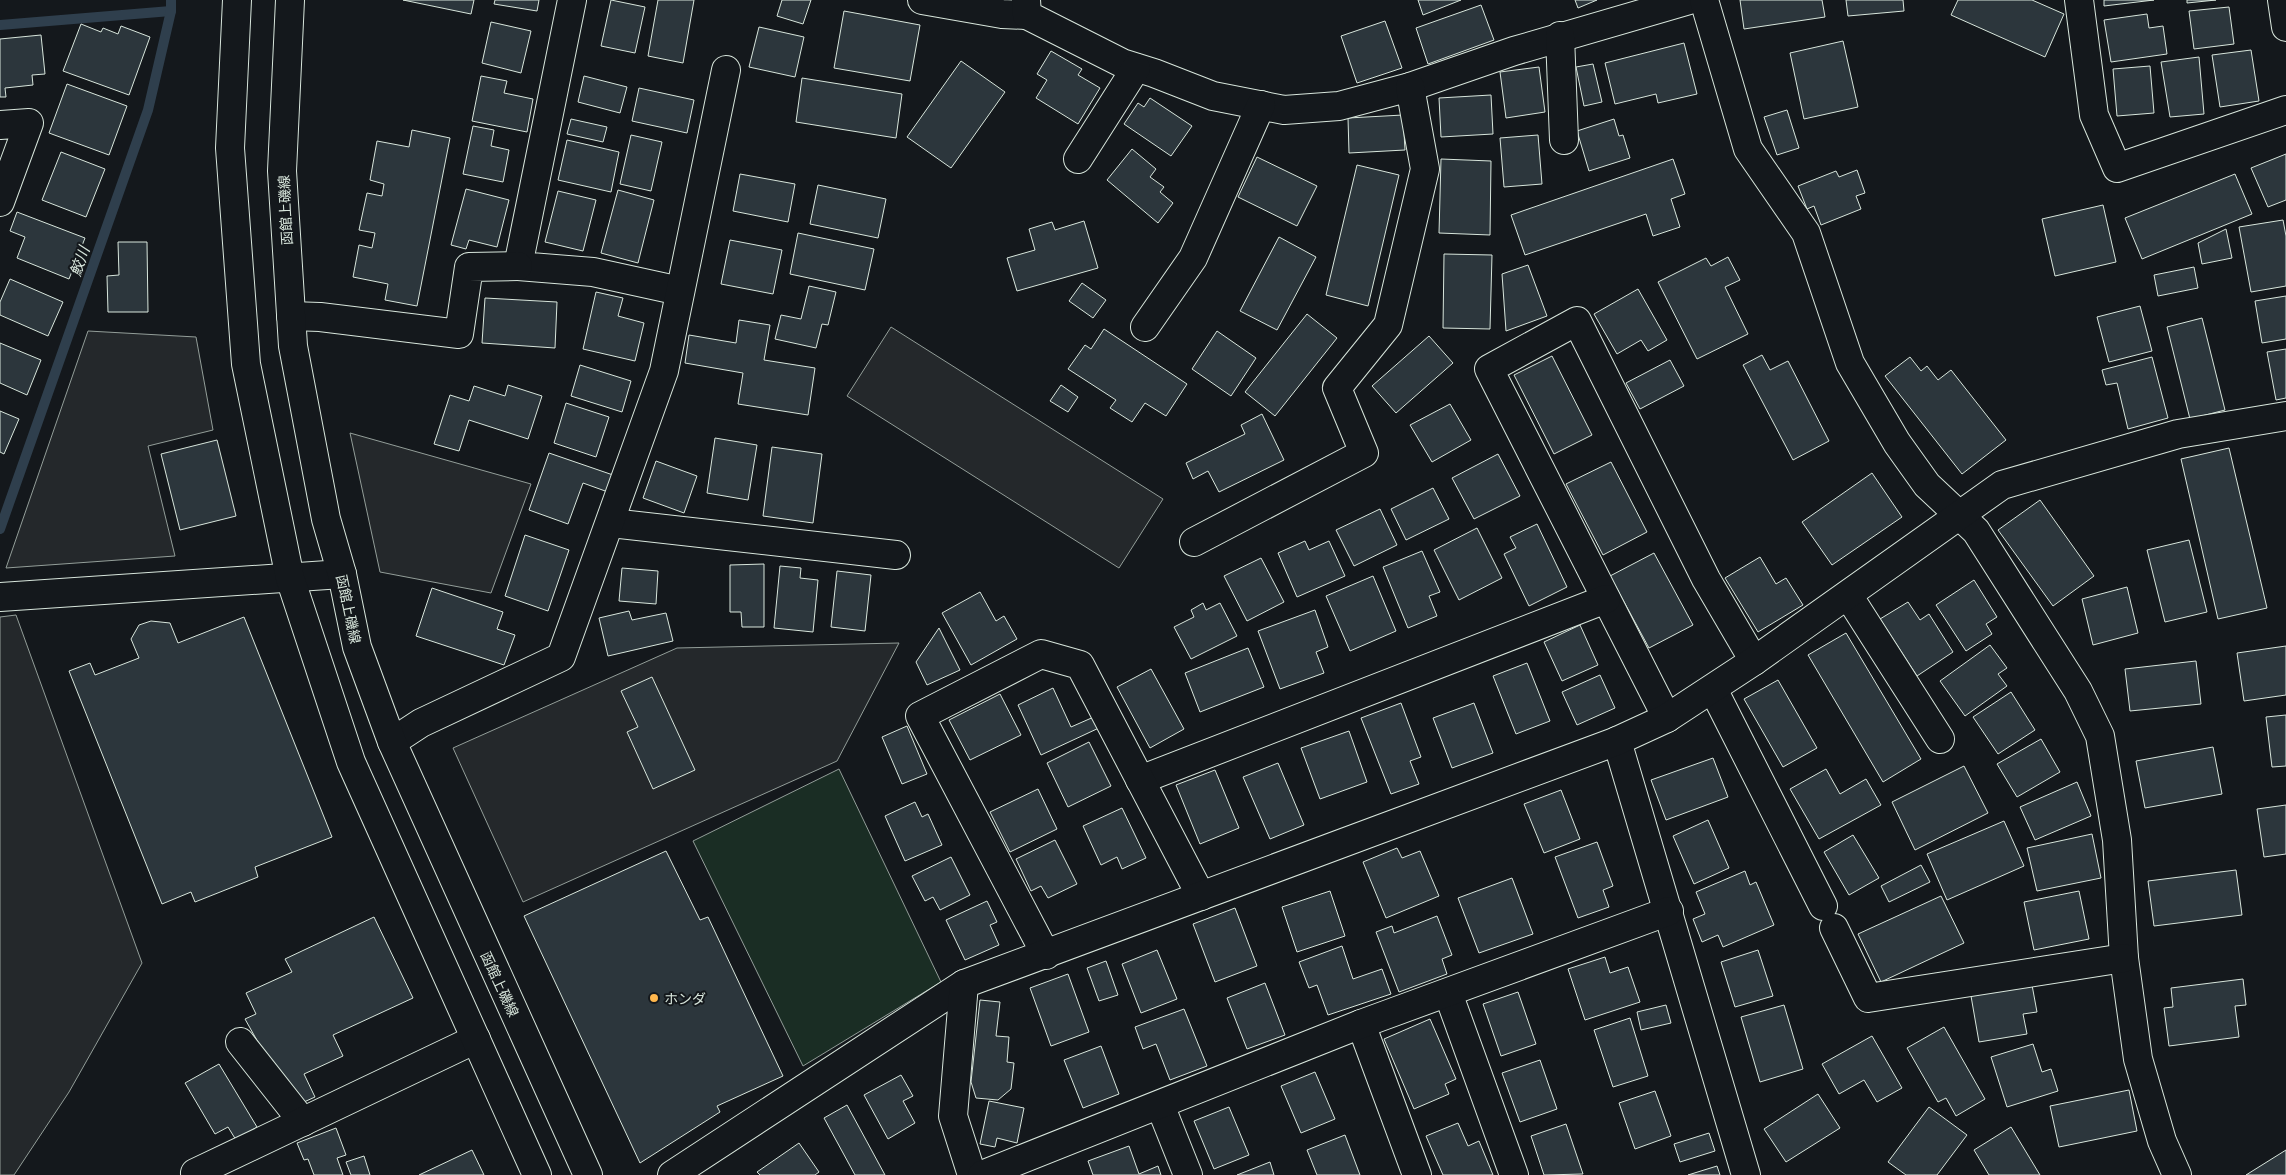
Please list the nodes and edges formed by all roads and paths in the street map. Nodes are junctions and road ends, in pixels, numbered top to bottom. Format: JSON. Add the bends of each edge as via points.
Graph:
{"nodes":[{"id":1,"x":237,"y":0,"type":"edge"},
{"id":2,"x":290,"y":0,"type":"edge"},
{"id":3,"x":572,"y":0,"type":"edge"},
{"id":4,"x":922,"y":0,"type":"edge"},
{"id":5,"x":1689,"y":0,"type":"edge"},
{"id":6,"x":1704,"y":0,"type":"edge"},
{"id":7,"x":2079,"y":0,"type":"edge"},
{"id":8,"x":2282,"y":0,"type":"edge"},
{"id":9,"x":1026,"y":7,"type":"edge"},
{"id":10,"x":2286,"y":27,"type":"edge"},
{"id":11,"x":1560,"y":36,"type":"junction"},
{"id":12,"x":1136,"y":68,"type":"junction"},
{"id":13,"x":726,"y":70,"type":"dead end"},
{"id":14,"x":1410,"y":87,"type":"junction"},
{"id":15,"x":1261,"y":105,"type":"junction"},
{"id":16,"x":2286,"y":110,"type":"edge"},
{"id":17,"x":0,"y":126,"type":"edge"},
{"id":18,"x":1564,"y":140,"type":"dead end"},
{"id":19,"x":1078,"y":159,"type":"dead end"},
{"id":20,"x":0,"y":202,"type":"edge"},
{"id":21,"x":518,"y":266,"type":"junction"},
{"id":22,"x":680,"y":290,"type":"junction"},
{"id":23,"x":291,"y":316,"type":"junction"},
{"id":24,"x":1145,"y":327,"type":"dead end"},
{"id":25,"x":2286,"y":416,"type":"edge"},
{"id":26,"x":1957,"y":515,"type":"junction"},
{"id":27,"x":611,"y":523,"type":"junction"},
{"id":28,"x":1194,"y":542,"type":"dead end"},
{"id":29,"x":896,"y":556,"type":"dead end"},
{"id":30,"x":342,"y":574,"type":"junction"},
{"id":31,"x":290,"y":578,"type":"junction"},
{"id":32,"x":1848,"y":595,"type":"junction"},
{"id":33,"x":1,"y":596,"type":"edge"},
{"id":34,"x":1606,"y":598,"type":"junction"},
{"id":35,"x":1754,"y":661,"type":"junction"},
{"id":36,"x":1713,"y":689,"type":"junction"},
{"id":37,"x":1667,"y":718,"type":"junction"},
{"id":38,"x":1940,"y":740,"type":"dead end"},
{"id":39,"x":1618,"y":741,"type":"junction"},
{"id":40,"x":392,"y":742,"type":"junction"},
{"id":41,"x":1140,"y":780,"type":"junction"},
{"id":42,"x":1201,"y":896,"type":"junction"},
{"id":43,"x":1669,"y":911,"type":"junction"},
{"id":44,"x":1046,"y":955,"type":"junction"},
{"id":45,"x":2124,"y":958,"type":"junction"},
{"id":46,"x":964,"y":984,"type":"junction"},
{"id":47,"x":1448,"y":993,"type":"junction"},
{"id":48,"x":1361,"y":1024,"type":"junction"},
{"id":49,"x":476,"y":1039,"type":"junction"},
{"id":50,"x":240,"y":1042,"type":"dead end"},
{"id":51,"x":1160,"y":1105,"type":"junction"},
{"id":52,"x":303,"y":1122,"type":"junction"},
{"id":53,"x":195,"y":1173,"type":"dead end"},
{"id":54,"x":537,"y":1175,"type":"edge"},
{"id":55,"x":588,"y":1175,"type":"edge"},
{"id":56,"x":672,"y":1175,"type":"edge"},
{"id":57,"x":972,"y":1175,"type":"edge"},
{"id":58,"x":982,"y":1175,"type":"edge"},
{"id":59,"x":1188,"y":1175,"type":"edge"},
{"id":60,"x":1417,"y":1175,"type":"edge"},
{"id":61,"x":1514,"y":1175,"type":"edge"},
{"id":62,"x":1746,"y":1175,"type":"edge"},
{"id":63,"x":2177,"y":1175,"type":"edge"}],
"edges":[{"from":1,"to":31,"type":"street","via":[[230,148],[246,364]]},
{"from":2,"to":23,"type":"street","name":"函館上磯線","via":[[282,171]]},
{"from":3,"to":21,"type":"street"},
{"from":4,"to":9,"type":"street","via":[[1002,14]]},
{"from":5,"to":11,"type":"street"},
{"from":6,"to":26,"type":"street","via":[[1748,149],[1806,233],[1850,363],[1897,443],[1927,485]]},
{"from":7,"to":16,"type":"street","via":[[2094,115],[2116,168]]},
{"from":8,"to":10,"type":"street"},
{"from":9,"to":12,"type":"street"},
{"from":11,"to":14,"type":"street"},
{"from":11,"to":18,"type":"street"},
{"from":12,"to":15,"type":"street","via":[[1213,96]]},
{"from":12,"to":19,"type":"street"},
{"from":13,"to":22,"type":"street"},
{"from":14,"to":15,"type":"street","via":[[1339,106],[1284,110]]},
{"from":14,"to":28,"type":"street","via":[[1426,169],[1388,325],[1337,388],[1364,452]]},
{"from":15,"to":24,"type":"street","via":[[1193,258]]},
{"from":17,"to":20,"type":"street","via":[[29,123]]},
{"from":21,"to":22,"type":"street","via":[[593,272]]},
{"from":21,"to":23,"type":"street","via":[[469,267],[459,334]]},
{"from":22,"to":27,"type":"street","via":[[664,371]]},
{"from":23,"to":30,"type":"street","name":"函館上磯線","via":[[293,346],[313,458]]},
{"from":25,"to":26,"type":"street","via":[[2178,434],[2002,486]]},
{"from":26,"to":32,"type":"street"},
{"from":26,"to":45,"type":"street","via":[[1976,531],[2078,691],[2100,736],[2117,840]]},
{"from":27,"to":29,"type":"street"},
{"from":27,"to":40,"type":"street","via":[[561,657],[421,723]]},
{"from":30,"to":31,"type":"street"},
{"from":30,"to":40,"type":"street","name":"函館上磯線","via":[[357,646]]},
{"from":31,"to":33,"type":"street"},
{"from":31,"to":49,"type":"street","via":[[352,762]]},
{"from":32,"to":35,"type":"street"},
{"from":32,"to":38,"type":"street"},
{"from":34,"to":35,"type":"street","via":[[1489,369],[1577,321],[1706,579]]},
{"from":34,"to":37,"type":"street"},
{"from":34,"to":41,"type":"street"},
{"from":35,"to":36,"type":"street"},
{"from":36,"to":37,"type":"street"},
{"from":36,"to":45,"type":"street","via":[[1868,998]]},
{"from":37,"to":39,"type":"street"},
{"from":39,"to":42,"type":"street"},
{"from":39,"to":43,"type":"street"},
{"from":40,"to":55,"type":"street","name":"函館上磯線"},
{"from":41,"to":42,"type":"street"},
{"from":41,"to":44,"type":"street","via":[[1080,665],[1041,654],[920,716]]},
{"from":42,"to":44,"type":"street"},
{"from":43,"to":47,"type":"street"},
{"from":43,"to":62,"type":"street"},
{"from":44,"to":46,"type":"street"},
{"from":45,"to":63,"type":"street","via":[[2138,1059],[2162,1141]]},
{"from":46,"to":56,"type":"street"},
{"from":46,"to":57,"type":"street","via":[[953,1116]]},
{"from":47,"to":48,"type":"street"},
{"from":47,"to":61,"type":"street"},
{"from":48,"to":51,"type":"street"},
{"from":48,"to":60,"type":"street"},
{"from":49,"to":52,"type":"street"},
{"from":49,"to":54,"type":"street"},
{"from":50,"to":52,"type":"street"},
{"from":51,"to":58,"type":"street"},
{"from":51,"to":59,"type":"street"},
{"from":52,"to":53,"type":"street"}]}
